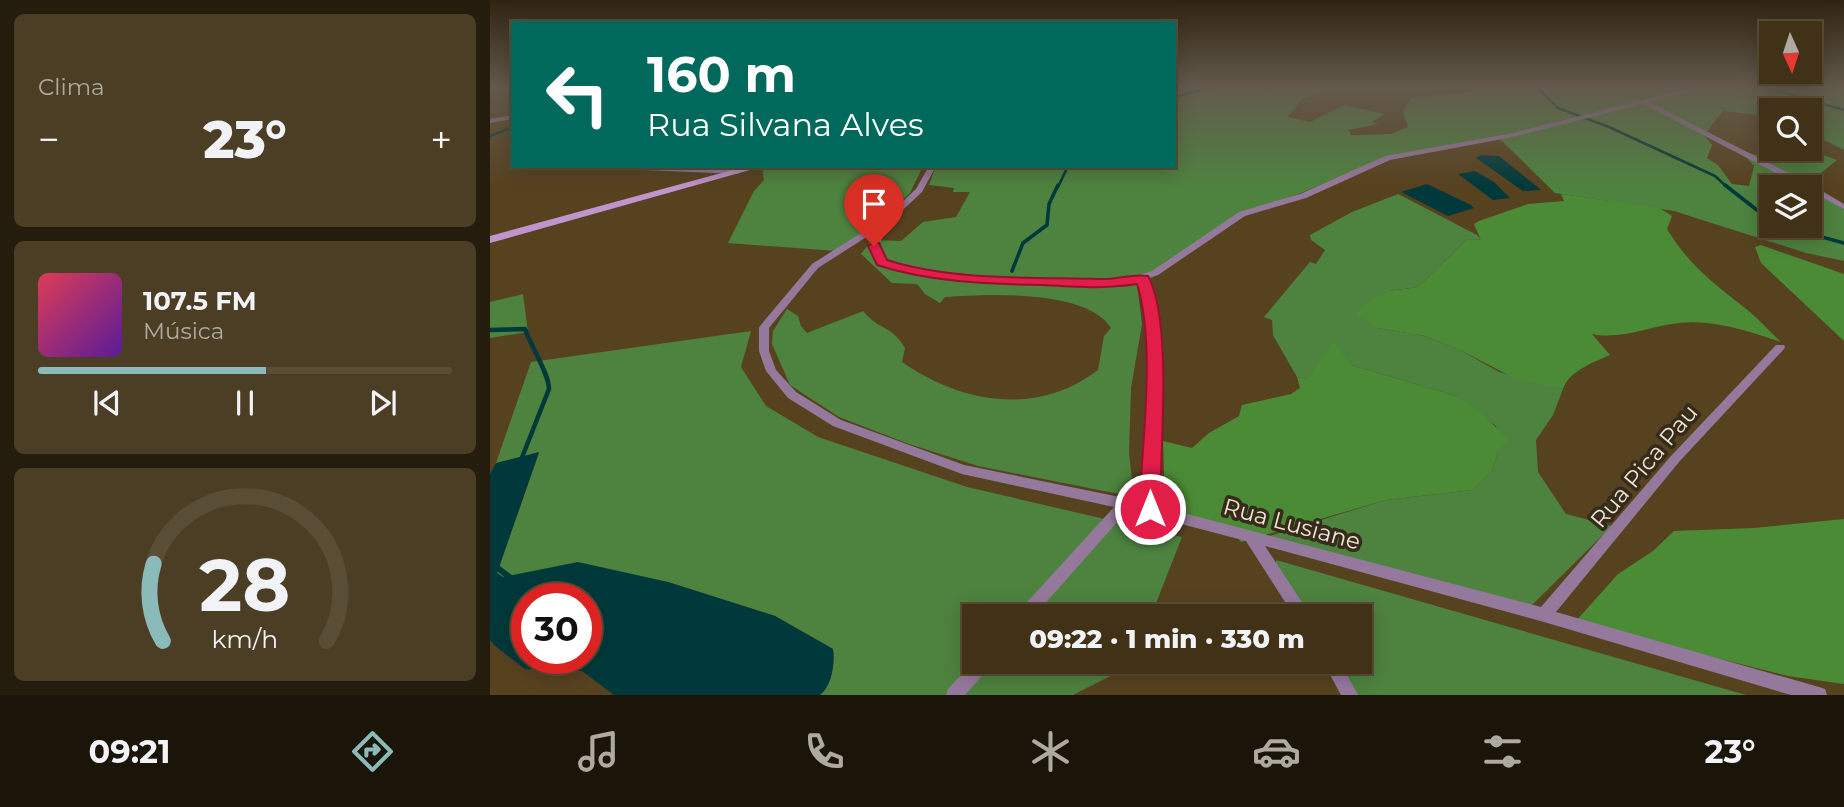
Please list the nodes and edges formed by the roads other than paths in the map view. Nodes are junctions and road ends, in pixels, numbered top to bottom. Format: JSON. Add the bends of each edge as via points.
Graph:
{"nodes":[{"id":1,"x":1567,"y":120,"type":"edge"},
{"id":2,"x":1677,"y":120,"type":"edge"},
{"id":3,"x":644,"y":168,"type":"edge"},
{"id":4,"x":752,"y":168,"type":"edge"},
{"id":5,"x":932,"y":168,"type":"edge"},
{"id":6,"x":737,"y":172,"type":"junction"},
{"id":7,"x":1786,"y":175,"type":"edge"},
{"id":8,"x":1822,"y":194,"type":"edge"},
{"id":9,"x":1844,"y":207,"type":"edge"},
{"id":10,"x":889,"y":219,"type":"junction"},
{"id":11,"x":490,"y":240,"type":"edge"},
{"id":12,"x":1143,"y":279,"type":"junction"},
{"id":13,"x":1780,"y":347,"type":"dead end"},
{"id":14,"x":1124,"y":505,"type":"junction"},
{"id":15,"x":1150,"y":509,"type":"junction"},
{"id":16,"x":1252,"y":538,"type":"junction"},
{"id":17,"x":1035,"y":604,"type":"edge"},
{"id":18,"x":1295,"y":604,"type":"edge"},
{"id":19,"x":1544,"y":615,"type":"junction"},
{"id":20,"x":973,"y":674,"type":"edge"},
{"id":21,"x":1338,"y":674,"type":"edge"},
{"id":22,"x":954,"y":695,"type":"edge"},
{"id":23,"x":1350,"y":695,"type":"edge"},
{"id":24,"x":1819,"y":695,"type":"edge"}],
"edges":[{"from":1,"to":12,"type":"street","via":[[1388,158],[1303,196],[1242,215]]},
{"from":2,"to":7,"type":"street"},
{"from":3,"to":6,"type":"street"},
{"from":4,"to":6,"type":"street"},
{"from":5,"to":10,"type":"street","via":[[919,190]]},
{"from":6,"to":11,"type":"street"},
{"from":8,"to":9,"type":"street"},
{"from":10,"to":12,"type":"street","via":[[874,246],[882,262],[903,269],[1044,282],[1114,284]]},
{"from":10,"to":14,"type":"street","name":"Rua Lusiane","via":[[816,266],[764,327],[764,351],[779,381],[799,401],[837,423],[927,458]]},
{"from":12,"to":15,"type":"street","via":[[1154,342]]},
{"from":13,"to":19,"type":"street","name":"Rua Pica Pau","via":[[1675,459]]},
{"from":14,"to":15,"type":"street","name":"Rua Lusiane"},
{"from":14,"to":17,"type":"street"},
{"from":15,"to":16,"type":"street","name":"Rua Lusiane"},
{"from":16,"to":18,"type":"street"},
{"from":16,"to":19,"type":"street","name":"Rua Lusiane"},
{"from":19,"to":24,"type":"street","name":"Rua Lusiane"},
{"from":20,"to":22,"type":"street"},
{"from":21,"to":23,"type":"street"}]}
